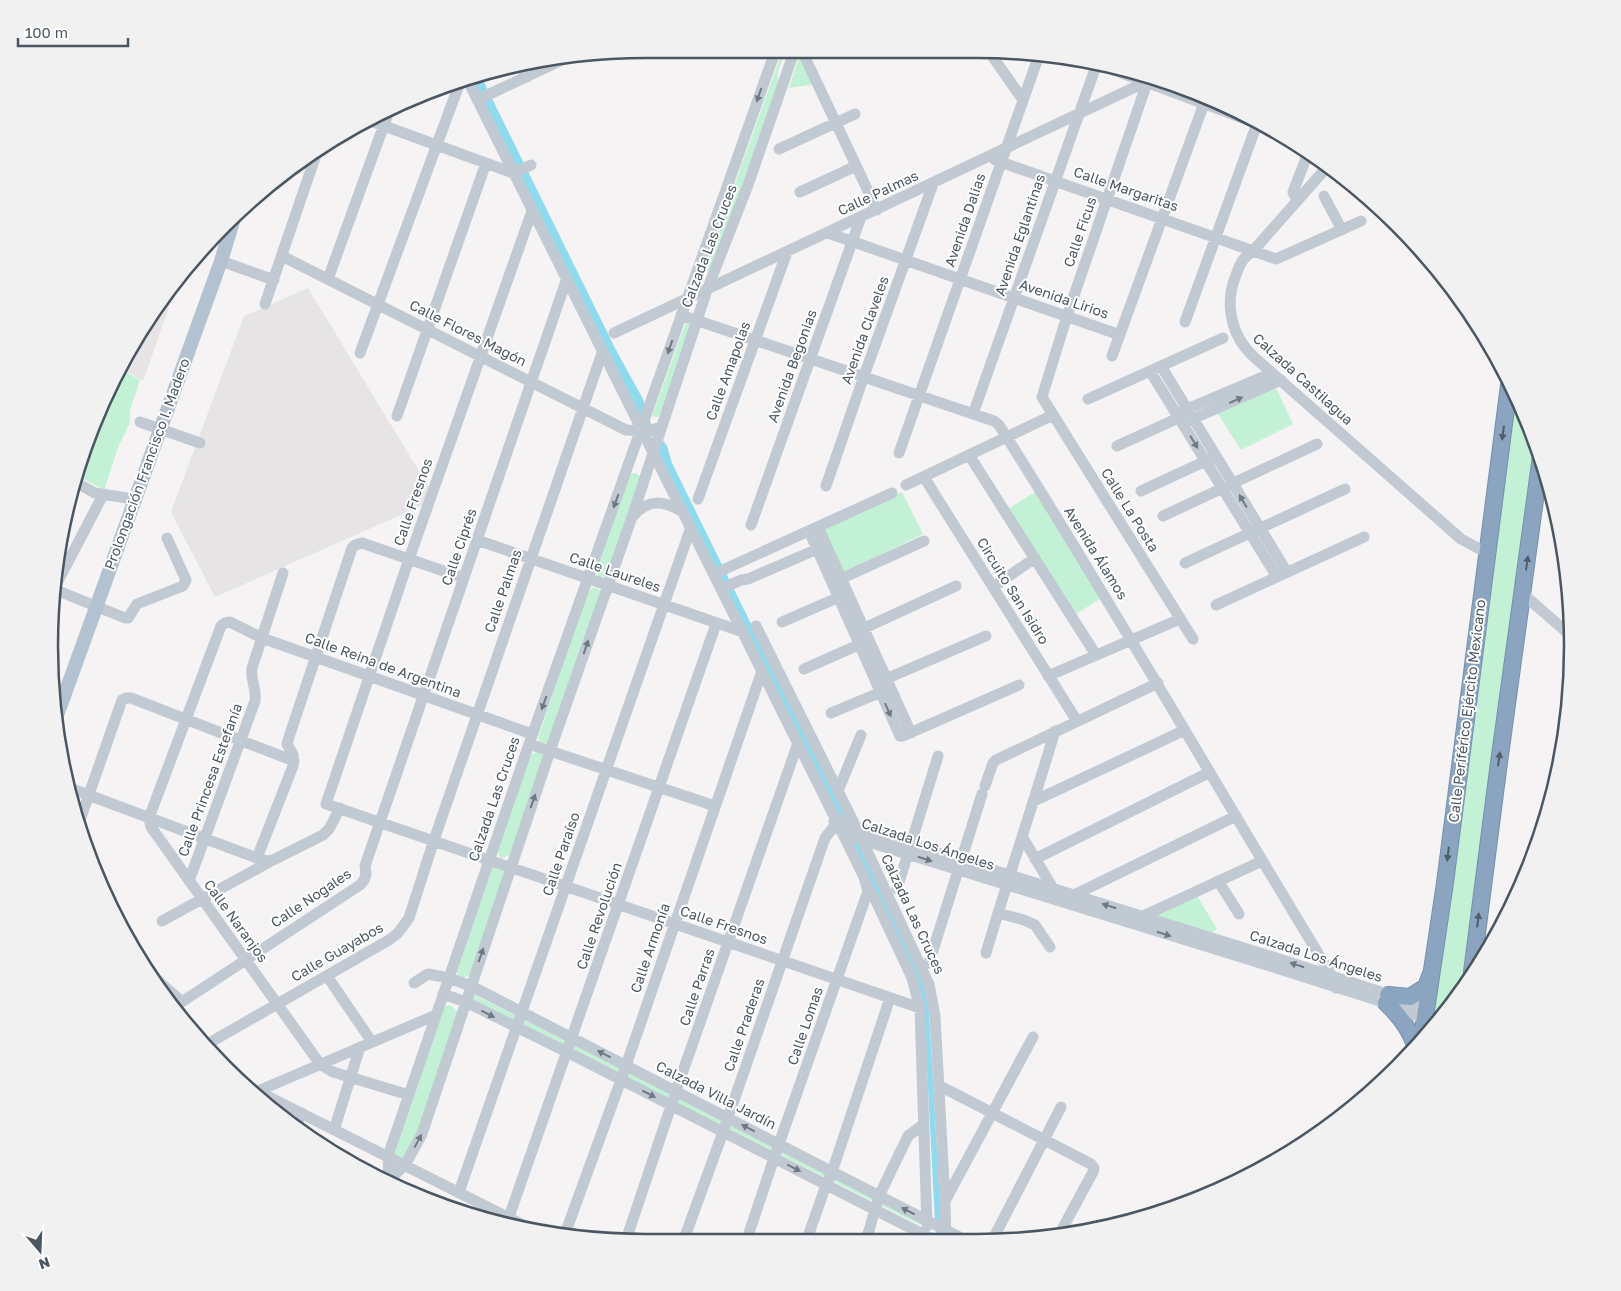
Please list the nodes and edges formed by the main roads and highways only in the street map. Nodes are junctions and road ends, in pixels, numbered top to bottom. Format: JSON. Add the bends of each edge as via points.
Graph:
{"nodes":[{"id":1,"x":230,"y":230,"type":"edge"},
{"id":2,"x":1508,"y":395,"type":"edge"},
{"id":3,"x":1538,"y":477,"type":"edge"},
{"id":4,"x":61,"y":704,"type":"edge"},
{"id":5,"x":1474,"y":956,"type":"edge"},
{"id":6,"x":1432,"y":974,"type":"junction"},
{"id":7,"x":1424,"y":1026,"type":"edge"},
{"id":8,"x":1412,"y":1039,"type":"edge"}],
"edges":[{"from":1,"to":4,"type":"main road","name":"Prolongación Francisco I. Madero"},
{"from":2,"to":6,"type":"highway","name":"Calle Periférico Ejército Mexicano","one_way":true},
{"from":5,"to":3,"type":"highway","one_way":true},
{"from":6,"to":7,"type":"highway","name":"Calle Periférico Ejército Mexicano"},
{"from":6,"to":8,"type":"highway","via":[[1426,987],[1416,994],[1387,999]]}]}
